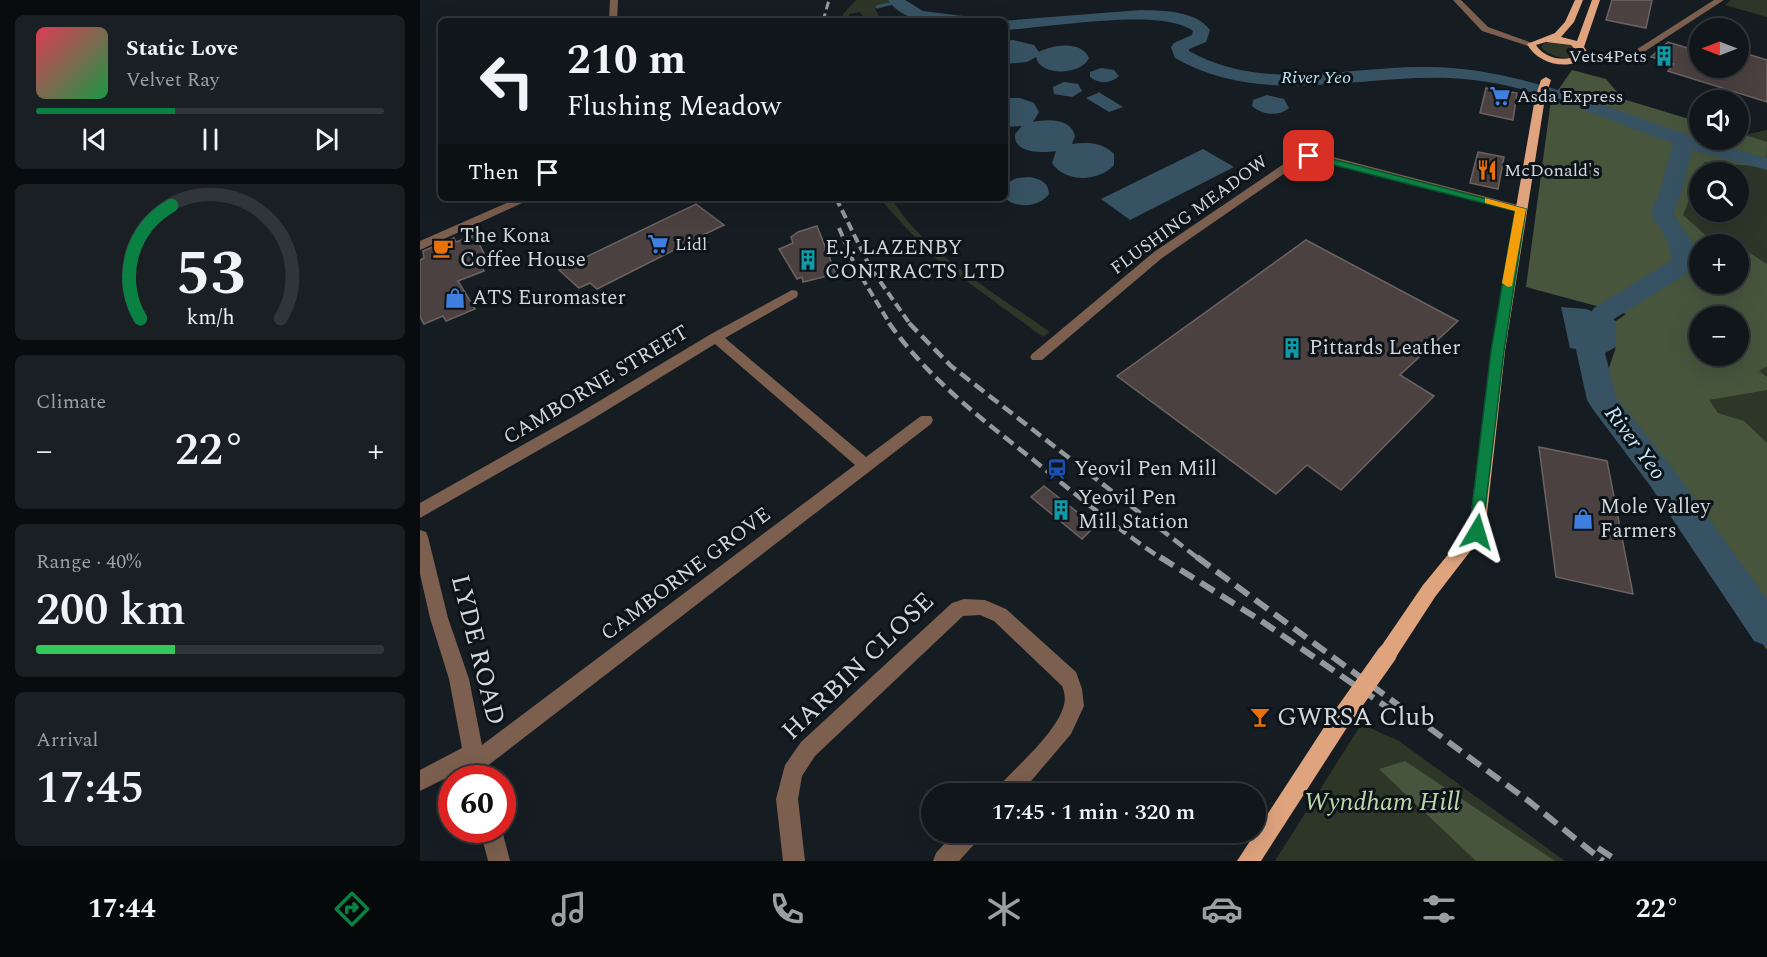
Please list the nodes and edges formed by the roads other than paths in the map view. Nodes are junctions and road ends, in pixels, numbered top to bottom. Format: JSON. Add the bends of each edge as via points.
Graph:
{"nodes":[{"id":1,"x":614,"y":0,"type":"edge"},
{"id":2,"x":1456,"y":0,"type":"edge"},
{"id":3,"x":1579,"y":0,"type":"edge"},
{"id":4,"x":1596,"y":0,"type":"edge"},
{"id":5,"x":1720,"y":0,"type":"edge"},
{"id":6,"x":613,"y":18,"type":"edge"},
{"id":7,"x":1553,"y":39,"type":"junction"},
{"id":8,"x":1532,"y":44,"type":"junction"},
{"id":9,"x":1582,"y":51,"type":"junction"},
{"id":10,"x":1539,"y":54,"type":"junction"},
{"id":11,"x":1566,"y":61,"type":"junction"},
{"id":12,"x":1546,"y":80,"type":"junction"},
{"id":13,"x":520,"y":201,"type":"edge"},
{"id":14,"x":1521,"y":209,"type":"junction"},
{"id":15,"x":420,"y":246,"type":"edge"},
{"id":16,"x":792,"y":294,"type":"dead end"},
{"id":17,"x":716,"y":337,"type":"junction"},
{"id":18,"x":1037,"y":357,"type":"dead end"},
{"id":19,"x":926,"y":420,"type":"dead end"},
{"id":20,"x":866,"y":466,"type":"junction"},
{"id":21,"x":420,"y":511,"type":"edge"},
{"id":22,"x":420,"y":537,"type":"edge"},
{"id":23,"x":476,"y":765,"type":"edge"},
{"id":24,"x":438,"y":776,"type":"edge"},
{"id":25,"x":420,"y":781,"type":"edge"},
{"id":26,"x":1015,"y":783,"type":"edge"},
{"id":27,"x":494,"y":843,"type":"edge"},
{"id":28,"x":960,"y":843,"type":"edge"},
{"id":29,"x":498,"y":861,"type":"edge"},
{"id":30,"x":794,"y":861,"type":"edge"},
{"id":31,"x":944,"y":861,"type":"edge"},
{"id":32,"x":1248,"y":861,"type":"edge"}],
"edges":[{"from":1,"to":6,"type":"street"},
{"from":2,"to":8,"type":"street","via":[[1485,29]]},
{"from":3,"to":7,"type":"main road","via":[[1564,32]]},
{"from":4,"to":9,"type":"main road","via":[[1585,27]]},
{"from":5,"to":9,"type":"street","via":[[1630,57],[1612,59]]},
{"from":7,"to":8,"type":"main road"},
{"from":7,"to":9,"type":"main road"},
{"from":8,"to":10,"type":"main road"},
{"from":9,"to":11,"type":"main road","via":[[1579,60]]},
{"from":10,"to":11,"type":"main road"},
{"from":10,"to":12,"type":"main road"},
{"from":11,"to":12,"type":"main road"},
{"from":12,"to":14,"type":"main road"},
{"from":13,"to":15,"type":"street"},
{"from":14,"to":18,"type":"street","name":"FLUSHING MEADOW","via":[[1318,157],[1301,157],[1158,255]]},
{"from":14,"to":32,"type":"main road","bridge":true,"via":[[1498,351],[1477,532],[1429,591]]},
{"from":16,"to":17,"type":"street","name":"CAMBORNE STREET"},
{"from":17,"to":20,"type":"street"},
{"from":17,"to":21,"type":"street","name":"CAMBORNE STREET"},
{"from":19,"to":20,"type":"street","name":"CAMBORNE GROVE"},
{"from":20,"to":23,"type":"street","name":"CAMBORNE GROVE"},
{"from":22,"to":23,"type":"street","name":"LYDE ROAD","via":[[439,618],[459,679]]},
{"from":24,"to":25,"type":"street","name":"CAMBORNE GROVE"},
{"from":26,"to":30,"type":"street","name":"HARBIN CLOSE","via":[[1068,723],[1075,693],[1069,679],[1000,615],[974,605],[958,609],[808,749],[792,772],[787,799]]},
{"from":27,"to":29,"type":"street"},
{"from":28,"to":31,"type":"street"}]}
